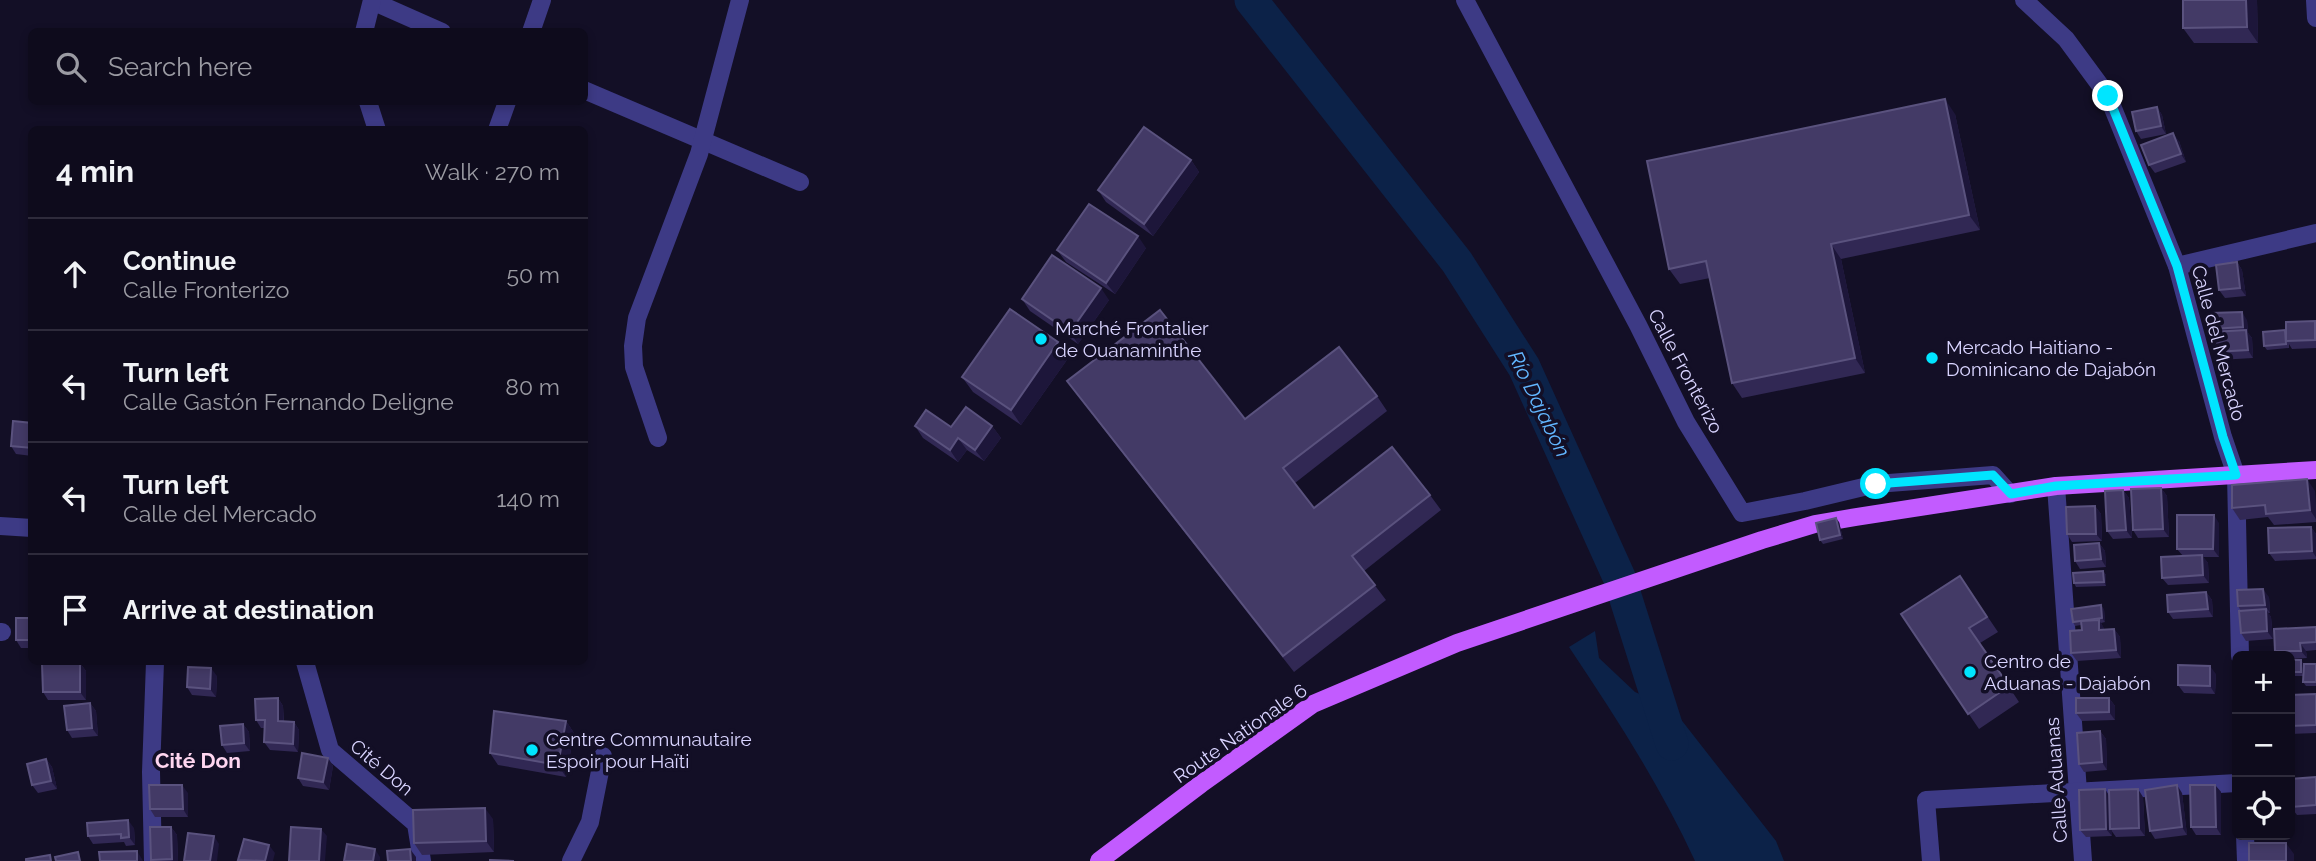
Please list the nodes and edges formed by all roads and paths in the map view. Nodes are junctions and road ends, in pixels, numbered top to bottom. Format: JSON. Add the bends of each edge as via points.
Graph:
{"nodes":[{"id":1,"x":372,"y":0,"type":"edge"},
{"id":2,"x":542,"y":0,"type":"edge"},
{"id":3,"x":740,"y":0,"type":"edge"},
{"id":4,"x":1465,"y":0,"type":"edge"},
{"id":5,"x":2024,"y":0,"type":"edge"},
{"id":6,"x":2315,"y":0,"type":"edge"},
{"id":7,"x":2316,"y":18,"type":"edge"},
{"id":8,"x":365,"y":28,"type":"edge"},
{"id":9,"x":433,"y":28,"type":"edge"},
{"id":10,"x":532,"y":28,"type":"edge"},
{"id":11,"x":588,"y":92,"type":"edge"},
{"id":12,"x":369,"y":105,"type":"edge"},
{"id":13,"x":506,"y":105,"type":"edge"},
{"id":14,"x":376,"y":126,"type":"edge"},
{"id":15,"x":498,"y":126,"type":"edge"},
{"id":16,"x":703,"y":139,"type":"junction"},
{"id":17,"x":800,"y":182,"type":"dead end"},
{"id":18,"x":2316,"y":233,"type":"edge"},
{"id":19,"x":2177,"y":266,"type":"junction"},
{"id":20,"x":658,"y":438,"type":"dead end"},
{"id":21,"x":2316,"y":470,"type":"edge"},
{"id":22,"x":2236,"y":475,"type":"junction"},
{"id":23,"x":2056,"y":486,"type":"junction"},
{"id":24,"x":2011,"y":494,"type":"junction"},
{"id":25,"x":0,"y":526,"type":"edge"},
{"id":26,"x":28,"y":528,"type":"edge"},
{"id":27,"x":2241,"y":651,"type":"edge"},
{"id":28,"x":155,"y":665,"type":"edge"},
{"id":29,"x":306,"y":665,"type":"edge"},
{"id":30,"x":603,"y":756,"type":"dead end"},
{"id":31,"x":2232,"y":783,"type":"edge"},
{"id":32,"x":2078,"y":791,"type":"junction"},
{"id":33,"x":2245,"y":840,"type":"edge"},
{"id":34,"x":153,"y":861,"type":"edge"},
{"id":35,"x":422,"y":861,"type":"edge"},
{"id":36,"x":571,"y":861,"type":"edge"},
{"id":37,"x":1099,"y":861,"type":"edge"},
{"id":38,"x":1931,"y":861,"type":"edge"},
{"id":39,"x":2083,"y":861,"type":"edge"},
{"id":40,"x":2246,"y":861,"type":"edge"}],
"edges":[{"from":1,"to":8,"type":"street"},
{"from":1,"to":9,"type":"street"},
{"from":2,"to":10,"type":"street"},
{"from":3,"to":16,"type":"street"},
{"from":4,"to":24,"type":"street","name":"Calle Fronterizo","via":[[1686,422],[1742,513],[1876,484],[1993,475]]},
{"from":5,"to":19,"type":"street","name":"Calle del Mercado","via":[[2066,38],[2108,96]]},
{"from":6,"to":7,"type":"street"},
{"from":11,"to":16,"type":"street"},
{"from":12,"to":14,"type":"street"},
{"from":13,"to":15,"type":"street"},
{"from":16,"to":17,"type":"street"},
{"from":16,"to":20,"type":"street","via":[[637,318],[634,367]]},
{"from":18,"to":19,"type":"street"},
{"from":19,"to":22,"type":"street","name":"Calle del Mercado"},
{"from":21,"to":22,"type":"main road","name":"Route Nationale 6"},
{"from":22,"to":23,"type":"main road","name":"Route Nationale 6"},
{"from":22,"to":27,"type":"street","name":"Calle del Mercado"},
{"from":23,"to":24,"type":"main road","name":"Route Nationale 6"},
{"from":23,"to":32,"type":"street","name":"Calle Aduanas"},
{"from":24,"to":37,"type":"main road","name":"Route Nationale 6","via":[[1788,532],[1457,643],[1313,704]]},
{"from":25,"to":26,"type":"street"},
{"from":28,"to":34,"type":"street"},
{"from":29,"to":35,"type":"street","name":"Cité Don","via":[[330,750],[416,824]]},
{"from":30,"to":36,"type":"street","via":[[590,822]]},
{"from":31,"to":32,"type":"street"},
{"from":32,"to":38,"type":"street","via":[[1926,800]]},
{"from":32,"to":39,"type":"street","name":"Calle Aduanas"},
{"from":33,"to":40,"type":"street"}]}
